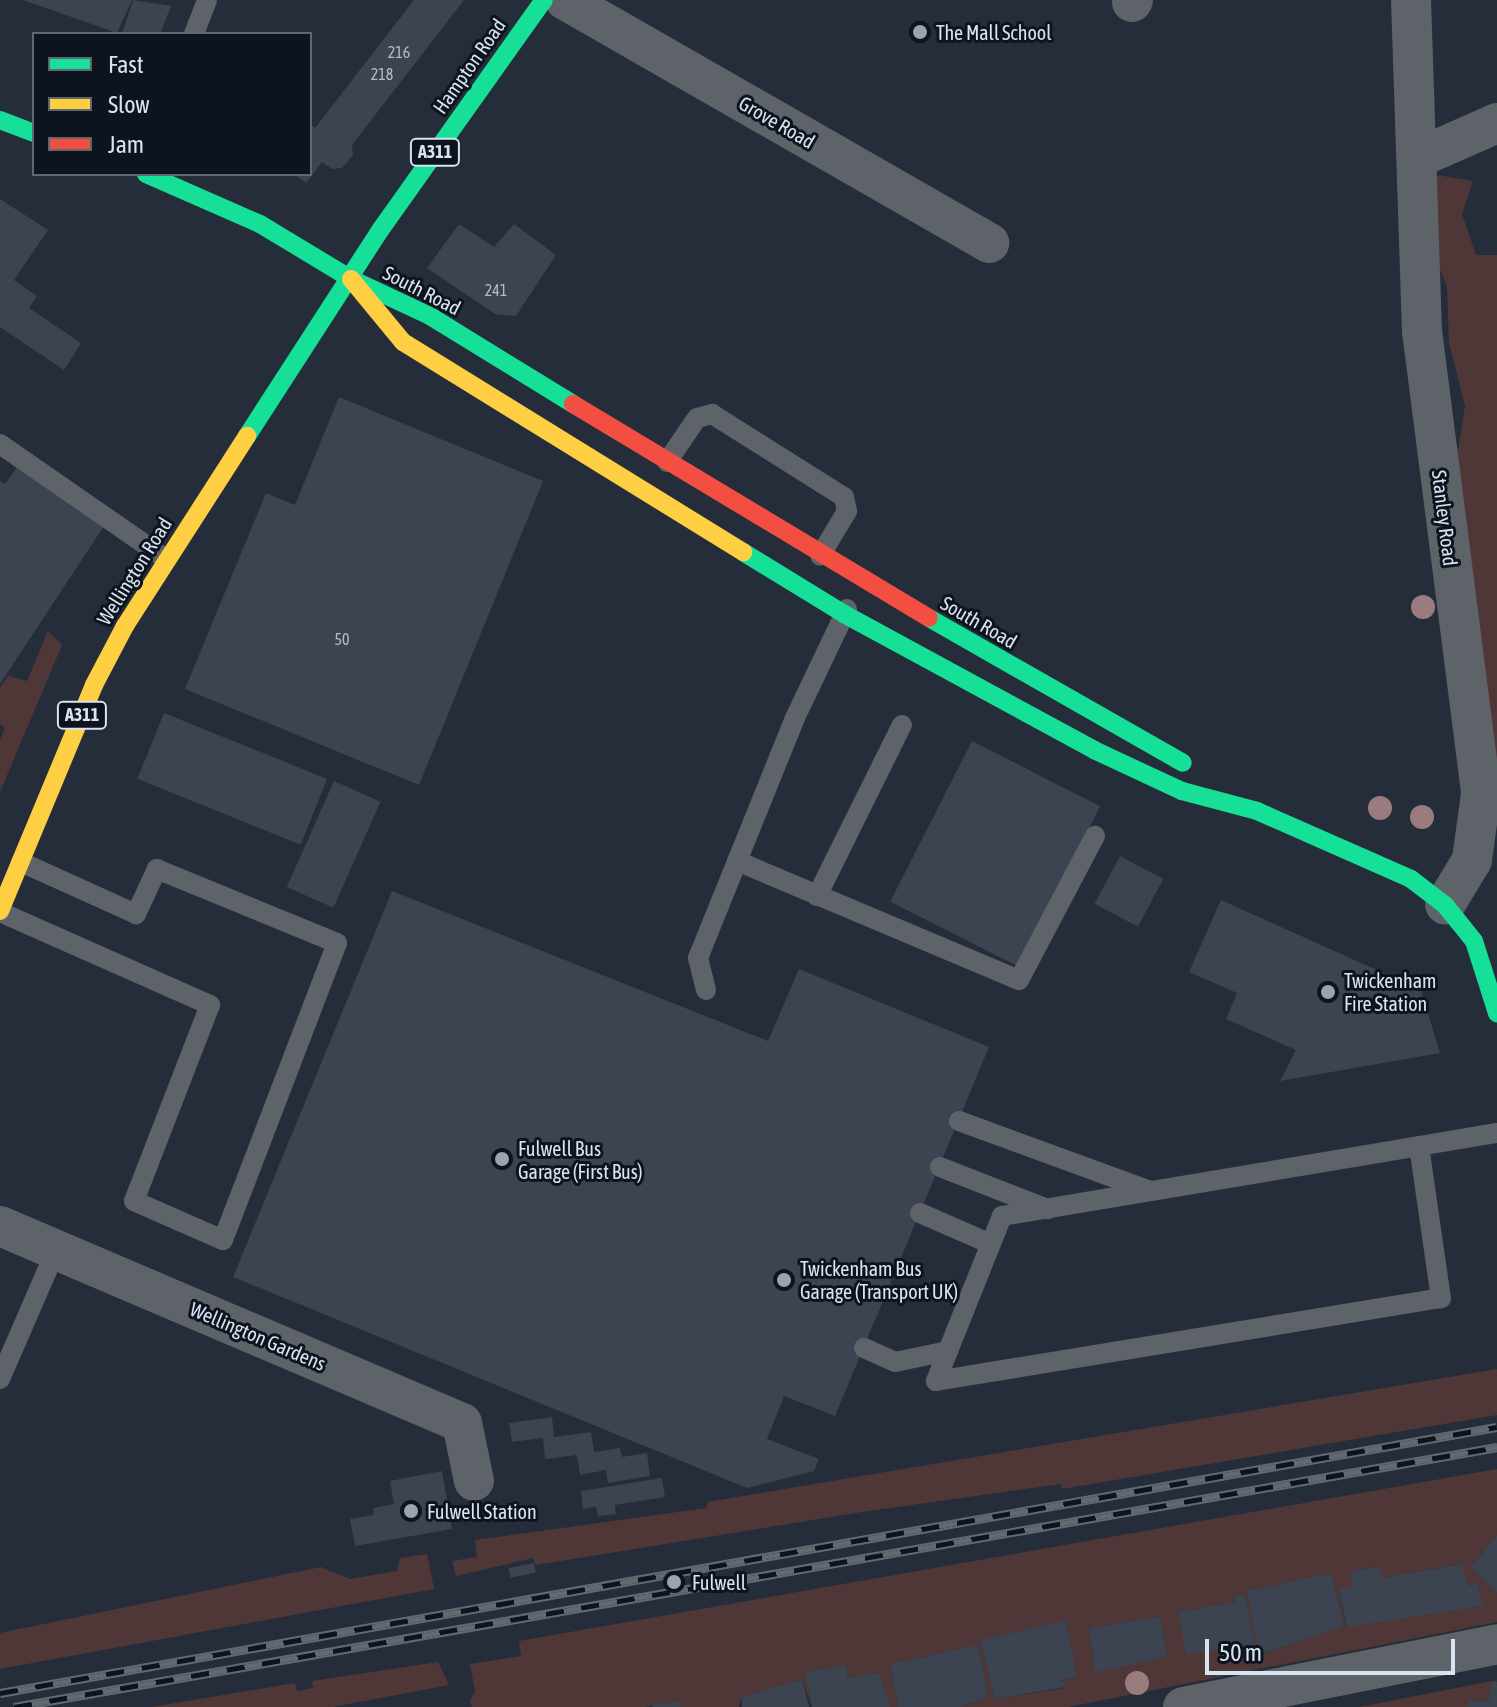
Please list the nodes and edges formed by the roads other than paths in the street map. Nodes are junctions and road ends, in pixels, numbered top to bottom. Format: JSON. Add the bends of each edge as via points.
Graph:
{"nodes":[{"id":1,"x":207,"y":0,"type":"edge"},
{"id":2,"x":544,"y":0,"type":"edge"},
{"id":3,"x":565,"y":0,"type":"edge"},
{"id":4,"x":1411,"y":0,"type":"edge"},
{"id":5,"x":195,"y":32,"type":"edge"},
{"id":6,"x":0,"y":120,"type":"edge"},
{"id":7,"x":1497,"y":123,"type":"edge"},
{"id":8,"x":32,"y":132,"type":"edge"},
{"id":9,"x":1420,"y":157,"type":"junction"},
{"id":10,"x":157,"y":176,"type":"edge"},
{"id":11,"x":179,"y":180,"type":"edge"},
{"id":12,"x":989,"y":243,"type":"dead end"},
{"id":13,"x":351,"y":279,"type":"junction"},
{"id":14,"x":0,"y":444,"type":"edge"},
{"id":15,"x":667,"y":462,"type":"junction"},
{"id":16,"x":820,"y":556,"type":"junction"},
{"id":17,"x":166,"y":559,"type":"junction"},
{"id":18,"x":863,"y":581,"type":"junction"},
{"id":19,"x":844,"y":614,"type":"junction"},
{"id":20,"x":902,"y":725,"type":"dead end"},
{"id":21,"x":1257,"y":811,"type":"junction"},
{"id":22,"x":1095,"y":836,"type":"dead end"},
{"id":23,"x":737,"y":861,"type":"junction"},
{"id":24,"x":21,"y":862,"type":"junction"},
{"id":25,"x":817,"y":896,"type":"junction"},
{"id":26,"x":1445,"y":905,"type":"junction"},
{"id":27,"x":0,"y":912,"type":"edge"},
{"id":28,"x":706,"y":990,"type":"dead end"},
{"id":29,"x":1497,"y":1013,"type":"edge"},
{"id":30,"x":959,"y":1121,"type":"dead end"},
{"id":31,"x":1497,"y":1133,"type":"edge"},
{"id":32,"x":1419,"y":1146,"type":"junction"},
{"id":33,"x":940,"y":1167,"type":"dead end"},
{"id":34,"x":1151,"y":1191,"type":"junction"},
{"id":35,"x":1048,"y":1209,"type":"junction"},
{"id":36,"x":920,"y":1213,"type":"dead end"},
{"id":37,"x":0,"y":1226,"type":"edge"},
{"id":38,"x":991,"y":1244,"type":"junction"},
{"id":39,"x":56,"y":1250,"type":"junction"},
{"id":40,"x":864,"y":1348,"type":"dead end"},
{"id":41,"x":948,"y":1351,"type":"junction"},
{"id":42,"x":0,"y":1379,"type":"edge"},
{"id":43,"x":474,"y":1481,"type":"dead end"},
{"id":44,"x":1497,"y":1644,"type":"edge"},
{"id":45,"x":1183,"y":1707,"type":"edge"}],
"edges":[{"from":1,"to":5,"type":"lane"},
{"from":2,"to":13,"type":"main road","name":"Hampton Road","number":"A311"},
{"from":3,"to":12,"type":"street","name":"Grove Road"},
{"from":4,"to":9,"type":"street","name":"Stanley Road"},
{"from":6,"to":8,"type":"main road"},
{"from":7,"to":9,"type":"street"},
{"from":9,"to":26,"type":"street","name":"Stanley Road","via":[[1422,331],[1481,794],[1472,860]]},
{"from":10,"to":11,"type":"main road"},
{"from":11,"to":13,"type":"main road"},
{"from":13,"to":15,"type":"main road","name":"South Road","via":[[430,316]]},
{"from":13,"to":17,"type":"main road","name":"Wellington Road","number":"A311"},
{"from":13,"to":19,"type":"main road","name":"South Road","via":[[403,342]]},
{"from":14,"to":17,"type":"lane"},
{"from":15,"to":16,"type":"main road","name":"South Road"},
{"from":15,"to":16,"type":"lane","via":[[697,418],[712,414],[844,497],[847,511]]},
{"from":16,"to":18,"type":"main road","name":"South Road"},
{"from":17,"to":24,"type":"main road","name":"Wellington Road","number":"A311","via":[[94,685]]},
{"from":18,"to":19,"type":"lane"},
{"from":18,"to":21,"type":"main road","name":"South Road","via":[[1193,769]]},
{"from":19,"to":21,"type":"main road","name":"South Road","via":[[1094,750],[1182,791]]},
{"from":19,"to":23,"type":"lane"},
{"from":20,"to":25,"type":"lane"},
{"from":21,"to":26,"type":"main road","name":"South Road","via":[[1411,879]]},
{"from":22,"to":25,"type":"lane","via":[[1019,980]]},
{"from":23,"to":25,"type":"lane"},
{"from":23,"to":28,"type":"lane","via":[[698,958]]},
{"from":24,"to":27,"type":"main road","name":"Wellington Road","number":"A311"},
{"from":24,"to":27,"type":"lane","via":[[136,914],[157,869],[337,943],[223,1240],[134,1201],[210,1005]]},
{"from":26,"to":29,"type":"main road","via":[[1474,941]]},
{"from":30,"to":34,"type":"lane"},
{"from":31,"to":32,"type":"lane"},
{"from":32,"to":34,"type":"lane"},
{"from":32,"to":41,"type":"lane","via":[[1441,1298],[936,1381]]},
{"from":33,"to":35,"type":"lane"},
{"from":34,"to":35,"type":"lane"},
{"from":35,"to":38,"type":"lane","via":[[1002,1216]]},
{"from":36,"to":38,"type":"lane"},
{"from":37,"to":39,"type":"street","name":"Wellington Gardens"},
{"from":38,"to":41,"type":"lane"},
{"from":39,"to":42,"type":"lane"},
{"from":39,"to":43,"type":"street","name":"Wellington Gardens","via":[[462,1423]]},
{"from":40,"to":41,"type":"lane","via":[[895,1362]]},
{"from":44,"to":45,"type":"street"}]}
